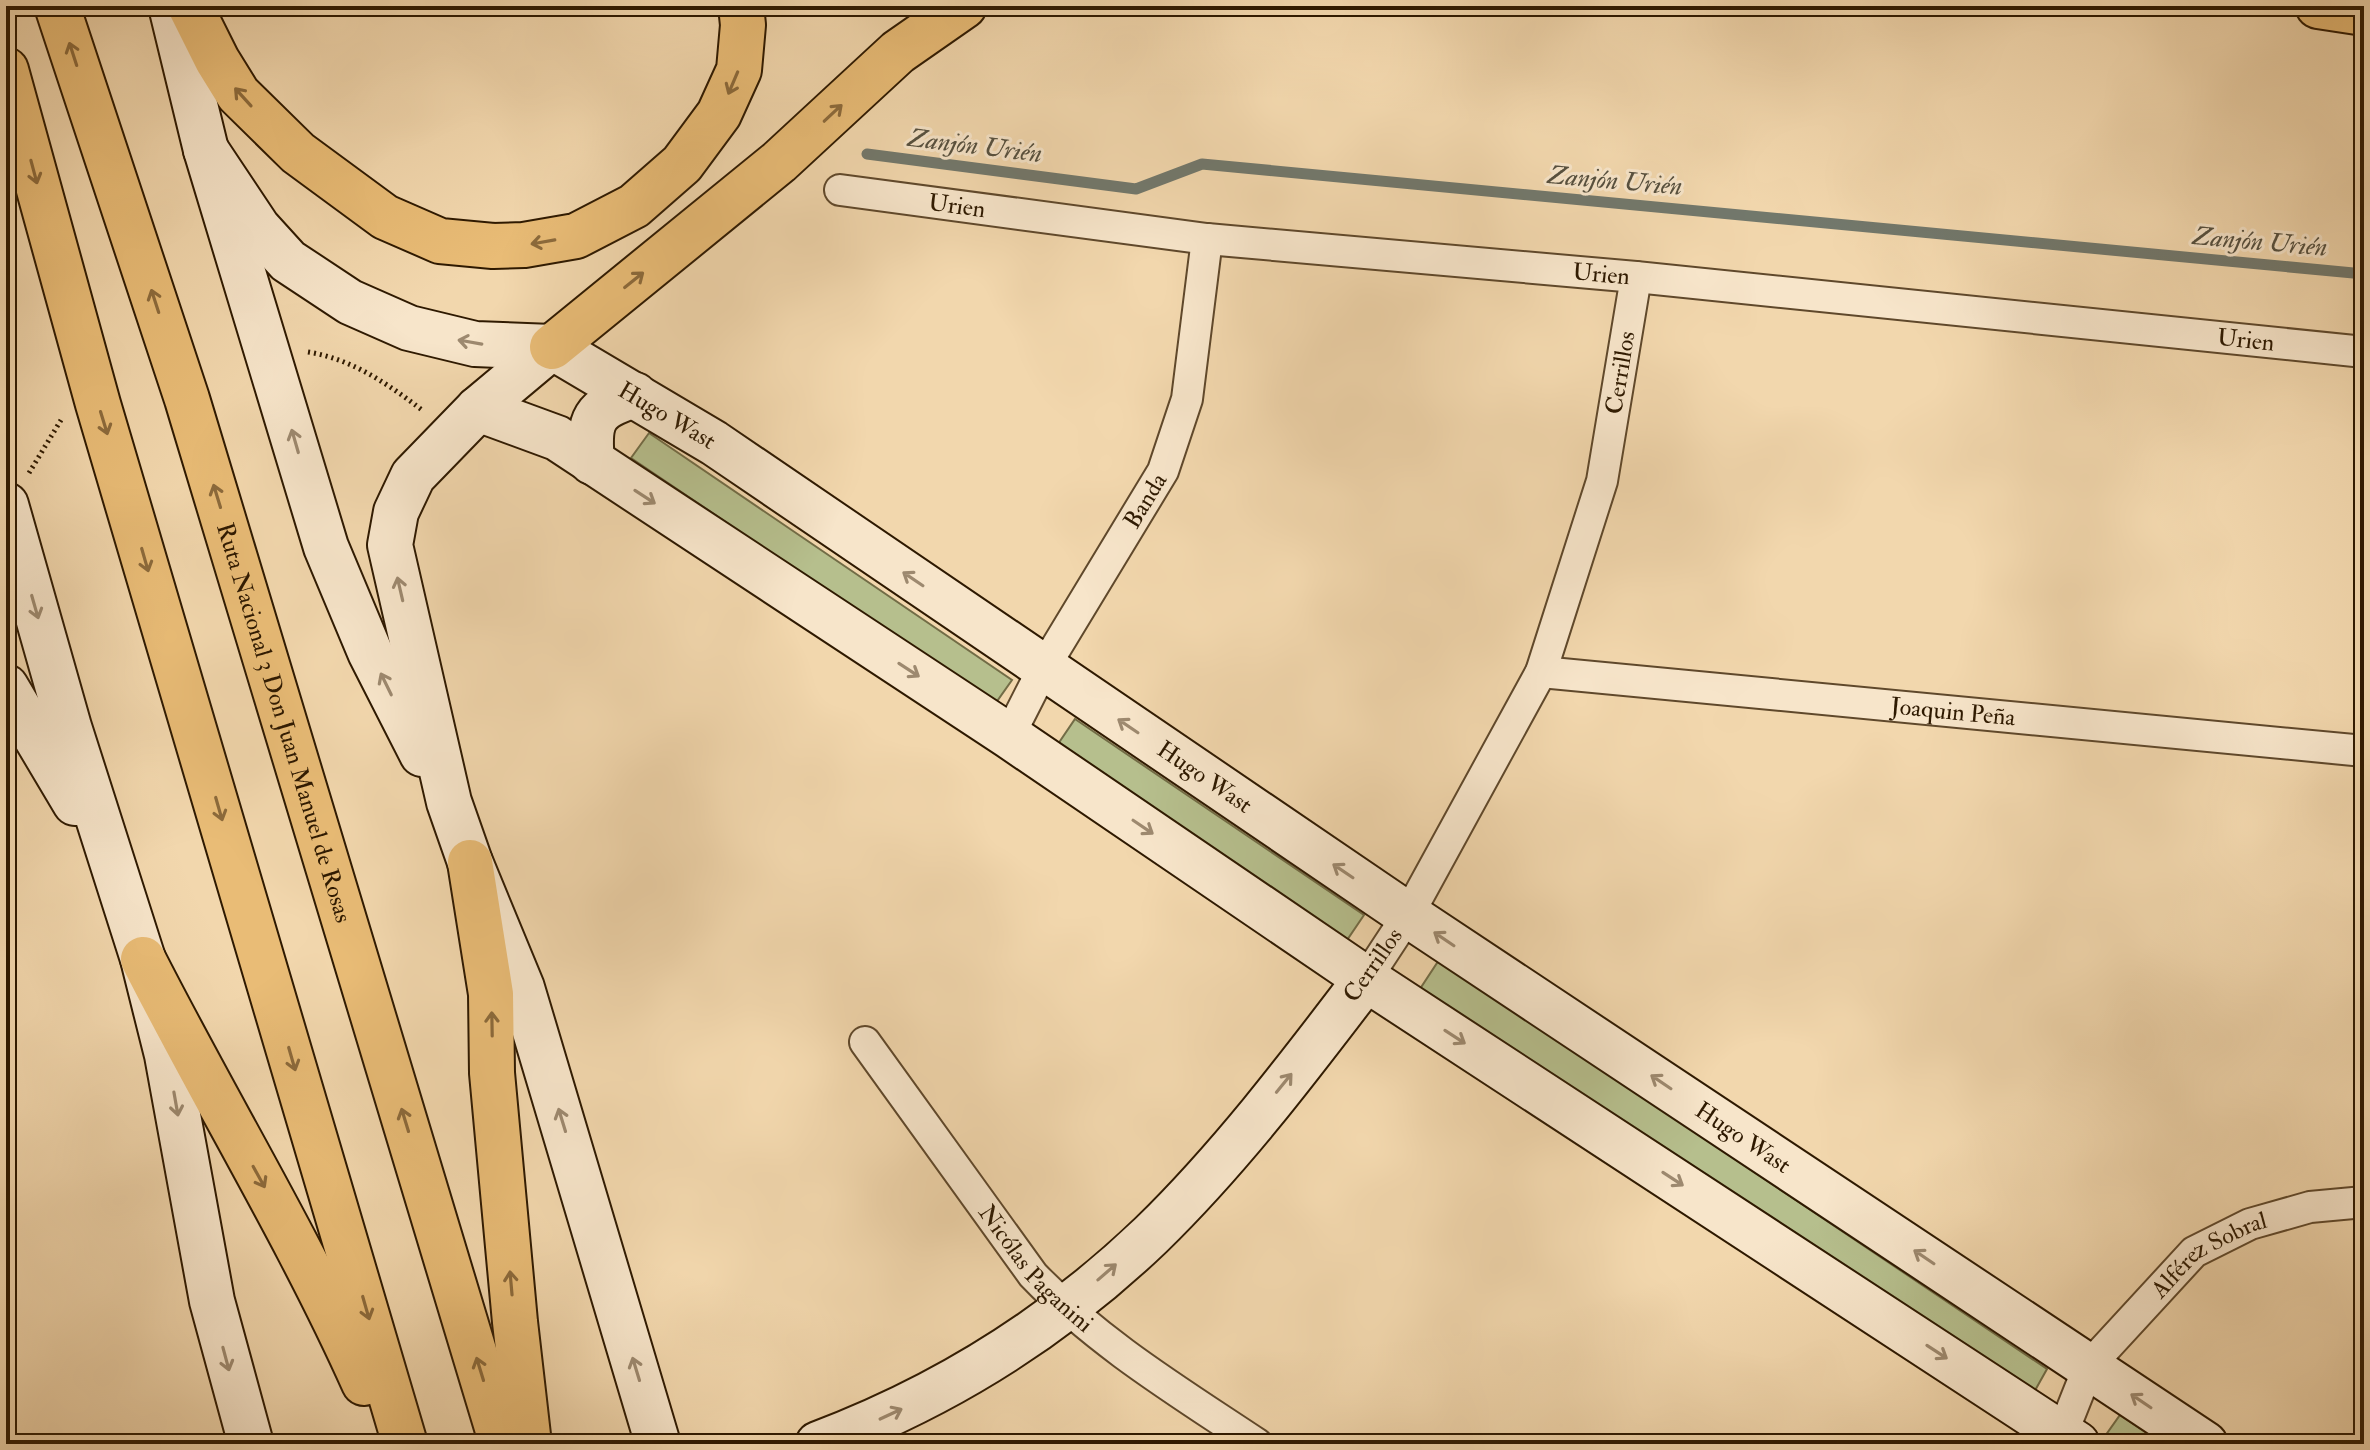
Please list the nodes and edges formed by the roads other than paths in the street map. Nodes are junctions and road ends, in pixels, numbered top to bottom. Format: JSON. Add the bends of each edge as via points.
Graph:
{"nodes":[{"id":1,"x":57,"y":6,"type":"edge"},
{"id":2,"x":171,"y":6,"type":"edge"},
{"id":3,"x":190,"y":6,"type":"edge"},
{"id":4,"x":741,"y":6,"type":"edge"},
{"id":5,"x":964,"y":6,"type":"edge"},
{"id":6,"x":2318,"y":6,"type":"edge"},
{"id":7,"x":2364,"y":13,"type":"edge"},
{"id":8,"x":6,"y":70,"type":"edge"},
{"id":9,"x":206,"y":150,"type":"junction"},
{"id":10,"x":840,"y":190,"type":"dead end"},
{"id":11,"x":1207,"y":239,"type":"junction"},
{"id":12,"x":1636,"y":277,"type":"junction"},
{"id":13,"x":552,"y":347,"type":"junction"},
{"id":14,"x":2364,"y":352,"type":"edge"},
{"id":15,"x":635,"y":395,"type":"junction"},
{"id":16,"x":478,"y":409,"type":"junction"},
{"id":17,"x":592,"y":462,"type":"junction"},
{"id":18,"x":6,"y":505,"type":"edge"},
{"id":19,"x":1043,"y":669,"type":"junction"},
{"id":20,"x":1541,"y":672,"type":"junction"},
{"id":21,"x":6,"y":687,"type":"edge"},
{"id":22,"x":1009,"y":736,"type":"junction"},
{"id":23,"x":2364,"y":751,"type":"edge"},
{"id":24,"x":449,"y":802,"type":"junction"},
{"id":25,"x":470,"y":862,"type":"junction"},
{"id":26,"x":112,"y":867,"type":"junction"},
{"id":27,"x":1408,"y":915,"type":"junction"},
{"id":28,"x":143,"y":959,"type":"junction"},
{"id":29,"x":1366,"y":979,"type":"junction"},
{"id":30,"x":865,"y":1042,"type":"dead end"},
{"id":31,"x":2364,"y":1202,"type":"edge"},
{"id":32,"x":1065,"y":1309,"type":"junction"},
{"id":33,"x":2089,"y":1366,"type":"junction"},
{"id":34,"x":2064,"y":1441,"type":"edge"},
{"id":35,"x":251,"y":1444,"type":"edge"},
{"id":36,"x":392,"y":1444,"type":"edge"},
{"id":37,"x":405,"y":1444,"type":"edge"},
{"id":38,"x":502,"y":1444,"type":"edge"},
{"id":39,"x":529,"y":1444,"type":"edge"},
{"id":40,"x":658,"y":1444,"type":"edge"},
{"id":41,"x":818,"y":1444,"type":"edge"},
{"id":42,"x":1257,"y":1444,"type":"edge"},
{"id":43,"x":2205,"y":1444,"type":"edge"}],
"edges":[{"from":38,"to":1,"type":"highway","name":"Ruta Nacional 3 Don Juan Manuel de Rosas","one_way":true,"via":[[187,399]]},
{"from":2,"to":9,"type":"street"},
{"from":4,"to":3,"type":"highway","one_way":true,"via":[[739,70],[719,114],[682,164],[634,206],[576,236],[493,246],[440,241],[385,217],[298,153],[238,94]]},
{"from":13,"to":5,"type":"highway","one_way":true,"via":[[779,162],[898,52]]},
{"from":6,"to":7,"type":"highway"},
{"from":8,"to":37,"type":"highway","one_way":true,"via":[[98,404]]},
{"from":13,"to":9,"type":"street","name":"Hugo Wast","one_way":true,"via":[[475,344],[409,328],[350,302],[288,261],[258,228]]},
{"from":24,"to":9,"type":"street","one_way":true,"via":[[405,724],[326,547]]},
{"from":10,"to":11,"type":"street","name":"Urien"},
{"from":11,"to":12,"type":"street","name":"Urien"},
{"from":11,"to":19,"type":"street","name":"Banda","via":[[1187,399],[1163,471]]},
{"from":12,"to":14,"type":"street","name":"Urien"},
{"from":12,"to":20,"type":"street","name":"Cerrillos","via":[[1602,481]]},
{"from":13,"to":15,"type":"street","name":"Hugo Wast"},
{"from":13,"to":16,"type":"street"},
{"from":15,"to":17,"type":"street","via":[[611,402],[596,414],[590,434]]},
{"from":19,"to":15,"type":"street","name":"Hugo Wast","one_way":true,"via":[[714,443]]},
{"from":16,"to":17,"type":"street","via":[[557,438]]},
{"from":24,"to":16,"type":"street","one_way":true,"via":[[390,545],[396,512],[413,476]]},
{"from":17,"to":22,"type":"street","one_way":true},
{"from":18,"to":26,"type":"street","one_way":true},
{"from":19,"to":22,"type":"street","name":"Banda"},
{"from":27,"to":19,"type":"street","name":"Hugo Wast","one_way":true},
{"from":20,"to":23,"type":"street","name":"Joaquin Peña"},
{"from":20,"to":27,"type":"street","name":"Cerrillos"},
{"from":21,"to":26,"type":"street"},
{"from":22,"to":29,"type":"street","one_way":true},
{"from":24,"to":25,"type":"street"},
{"from":39,"to":25,"type":"highway","one_way":true,"via":[[492,1073],[491,994]]},
{"from":40,"to":25,"type":"street","one_way":true,"via":[[522,988]]},
{"from":26,"to":28,"type":"street"},
{"from":27,"to":29,"type":"street","name":"Cerrillos"},
{"from":33,"to":27,"type":"street","name":"Hugo Wast","one_way":true},
{"from":28,"to":35,"type":"street","one_way":true,"via":[[167,1055],[212,1301]]},
{"from":28,"to":36,"type":"highway","one_way":true,"via":[[333,1312]]},
{"from":32,"to":29,"type":"street","name":"Cerrillos","one_way":true,"via":[[1150,1235],[1224,1156]]},
{"from":29,"to":34,"type":"street","one_way":true},
{"from":30,"to":32,"type":"street","name":"Nicólas Paganini","via":[[1033,1275]]},
{"from":31,"to":33,"type":"street","name":"Alférez Sobral","via":[[2310,1207],[2250,1224],[2194,1252]]},
{"from":41,"to":32,"type":"street","name":"Cerrillos","one_way":true,"via":[[926,1398]]},
{"from":32,"to":42,"type":"street","name":"Nicólas Paganini"},
{"from":33,"to":34,"type":"street"},
{"from":43,"to":33,"type":"street","name":"Hugo Wast","one_way":true}]}
